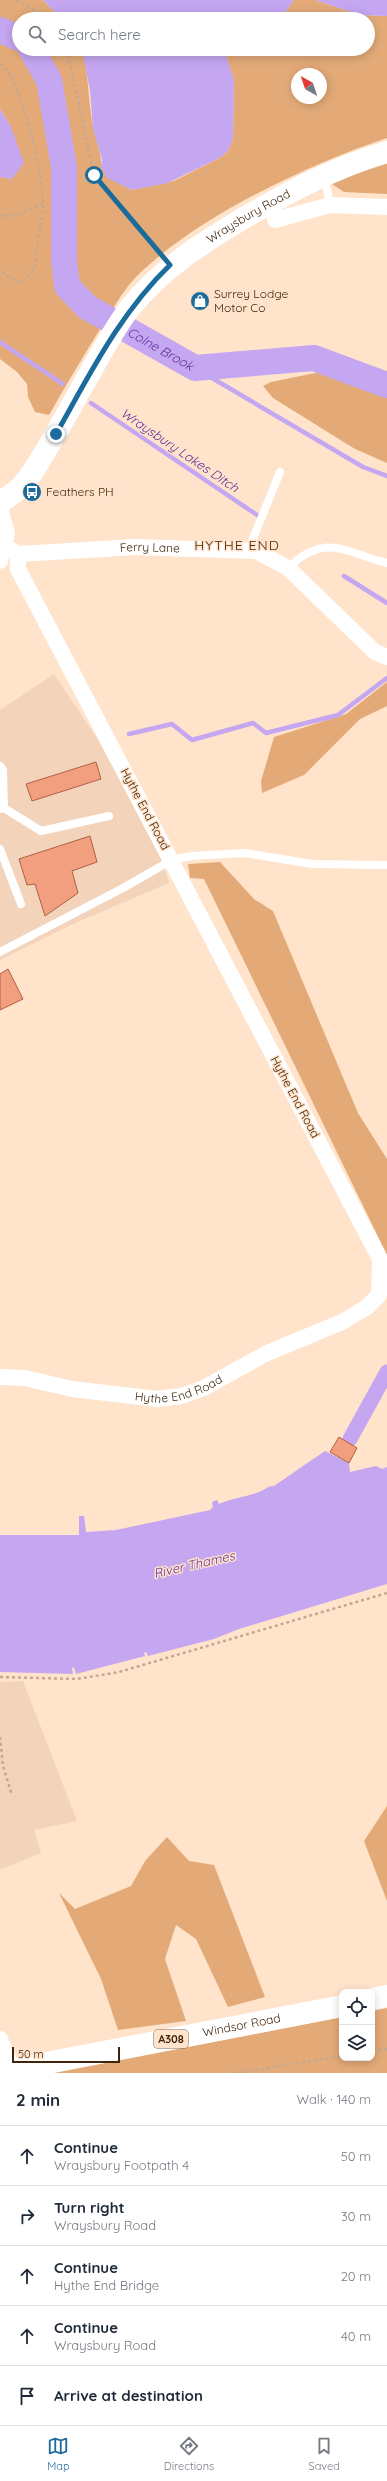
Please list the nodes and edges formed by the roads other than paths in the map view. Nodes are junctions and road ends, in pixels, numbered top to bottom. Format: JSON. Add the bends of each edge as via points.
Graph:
{"nodes":[{"id":1,"x":387,"y":152,"type":"edge"},
{"id":2,"x":327,"y":189,"type":"dead end"},
{"id":3,"x":330,"y":206,"type":"junction"},
{"id":4,"x":387,"y":208,"type":"edge"},
{"id":5,"x":275,"y":220,"type":"dead end"},
{"id":6,"x":280,"y":472,"type":"dead end"},
{"id":7,"x":0,"y":504,"type":"edge"},
{"id":8,"x":0,"y":509,"type":"edge"},
{"id":9,"x":248,"y":550,"type":"junction"},
{"id":10,"x":8,"y":554,"type":"edge"},
{"id":11,"x":387,"y":563,"type":"edge"},
{"id":12,"x":288,"y":568,"type":"junction"},
{"id":13,"x":387,"y":657,"type":"edge"},
{"id":14,"x":0,"y":766,"type":"edge"},
{"id":15,"x":2,"y":809,"type":"edge"},
{"id":16,"x":109,"y":816,"type":"dead end"},
{"id":17,"x":0,"y":850,"type":"edge"},
{"id":18,"x":172,"y":860,"type":"junction"},
{"id":19,"x":387,"y":865,"type":"edge"},
{"id":20,"x":21,"y":904,"type":"dead end"},
{"id":21,"x":0,"y":952,"type":"edge"},
{"id":22,"x":383,"y":1296,"type":"edge"},
{"id":23,"x":0,"y":1377,"type":"edge"},
{"id":24,"x":387,"y":1996,"type":"edge"},
{"id":25,"x":375,"y":1998,"type":"edge"},
{"id":26,"x":339,"y":2007,"type":"edge"},
{"id":27,"x":0,"y":2039,"type":"edge"},
{"id":28,"x":6,"y":2071,"type":"edge"}],
"edges":[{"from":1,"to":7,"type":"main road","name":"Wraysbury Road","via":[[357,161],[312,180],[170,265],[129,310],[103,349],[32,473],[20,488]]},
{"from":2,"to":3,"type":"lane"},
{"from":3,"to":4,"type":"street","name":"Wraysbury Road"},
{"from":3,"to":5,"type":"street","name":"Wraysbury Road"},
{"from":6,"to":9,"type":"lane"},
{"from":8,"to":10,"type":"street","name":"Hythe End Road","via":[[7,533]]},
{"from":9,"to":10,"type":"street","name":"Ferry Lane","via":[[136,547]]},
{"from":9,"to":12,"type":"street","name":"Ferry Lane","via":[[256,551]]},
{"from":10,"to":18,"type":"street","name":"Hythe End Road"},
{"from":11,"to":12,"type":"lane","via":[[327,546],[314,549]]},
{"from":12,"to":13,"type":"street","name":"Ferry Lane","via":[[375,652]]},
{"from":14,"to":15,"type":"lane","via":[[3,770]]},
{"from":15,"to":16,"type":"lane","via":[[41,831]]},
{"from":17,"to":20,"type":"lane"},
{"from":18,"to":19,"type":"lane","via":[[191,856],[244,853],[313,864]]},
{"from":18,"to":21,"type":"lane"},
{"from":18,"to":22,"type":"street","name":"Hythe End Road","via":[[380,1259]]},
{"from":22,"to":23,"type":"street","name":"Hythe End Road","via":[[342,1322],[266,1354],[204,1388],[181,1396],[158,1399],[72,1389],[25,1378]]},
{"from":24,"to":25,"type":"main road"},
{"from":26,"to":28,"type":"main road","name":"Windsor Road","number":"A308"},
{"from":27,"to":28,"type":"street"}]}
